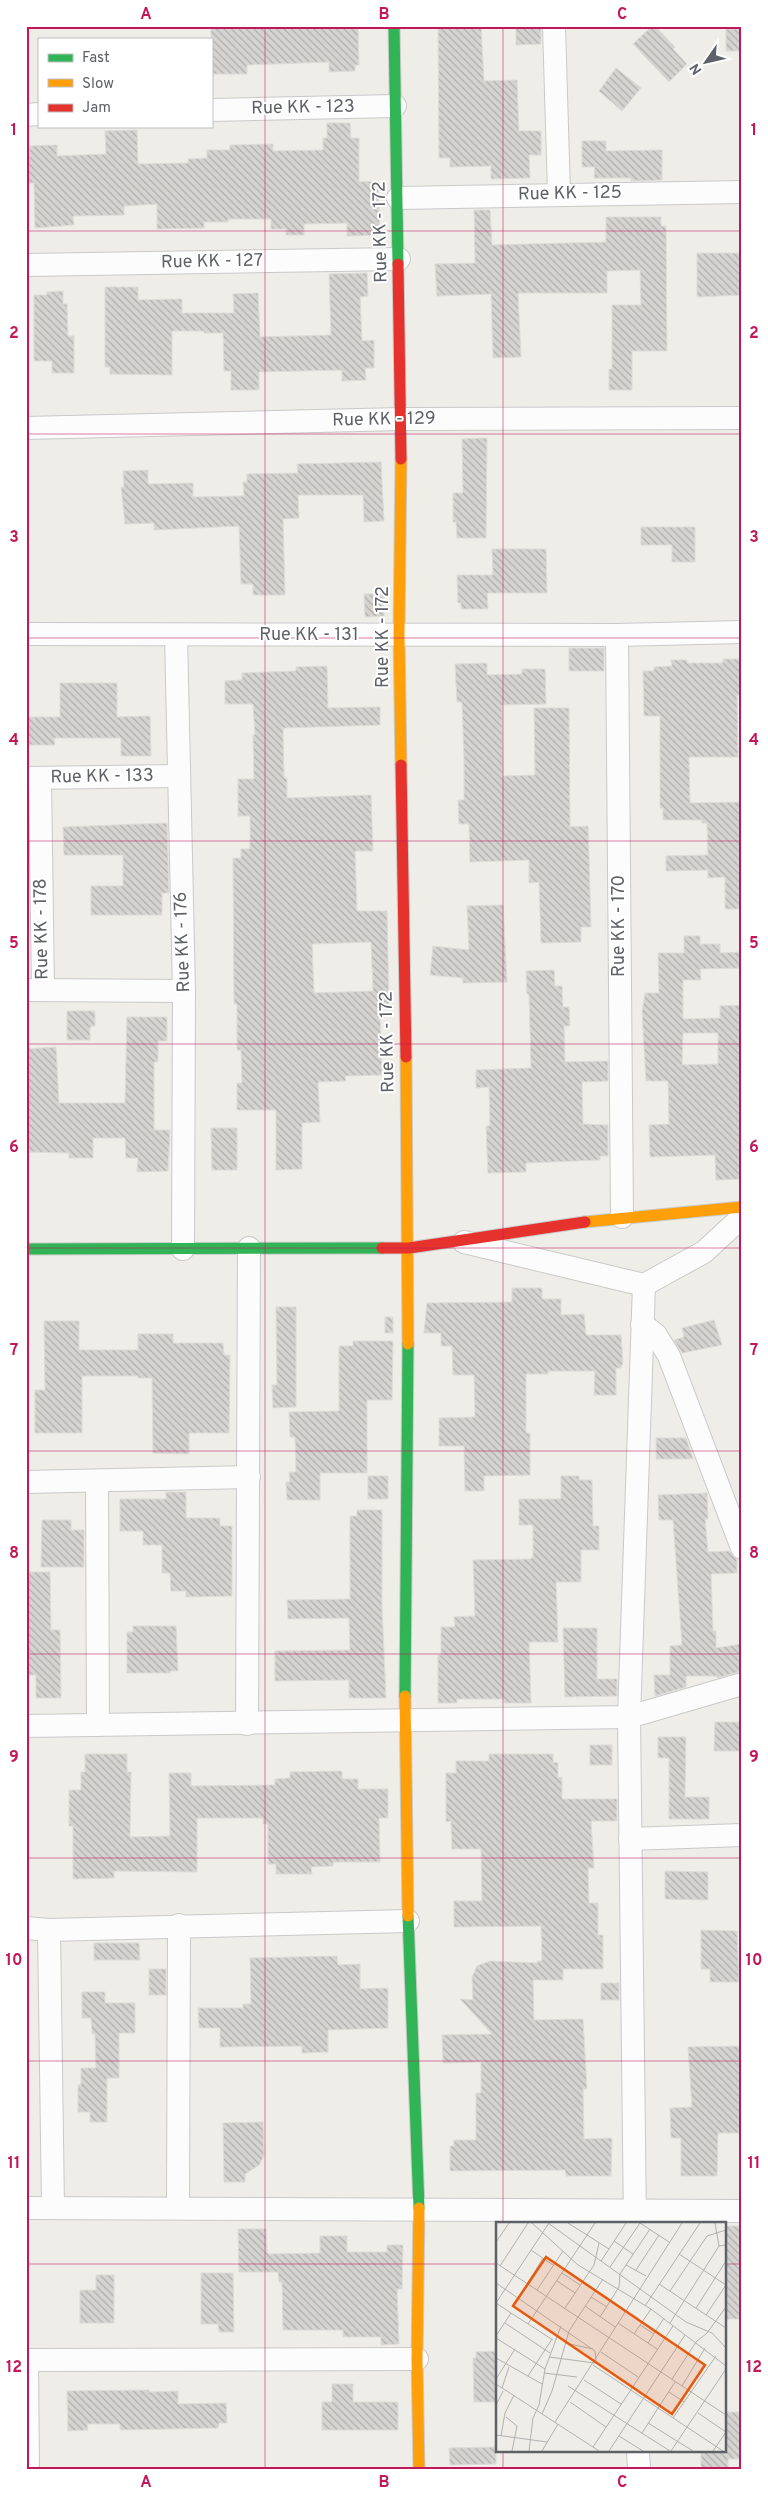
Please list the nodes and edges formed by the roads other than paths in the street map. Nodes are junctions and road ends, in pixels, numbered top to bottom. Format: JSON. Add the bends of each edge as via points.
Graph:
{"nodes":[{"id":1,"x":394,"y":26,"type":"edge"},
{"id":2,"x":554,"y":26,"type":"edge"},
{"id":3,"x":395,"y":106,"type":"junction"},
{"id":4,"x":212,"y":110,"type":"edge"},
{"id":5,"x":742,"y":192,"type":"edge"},
{"id":6,"x":559,"y":194,"type":"junction"},
{"id":7,"x":398,"y":198,"type":"junction"},
{"id":8,"x":399,"y":259,"type":"junction"},
{"id":9,"x":26,"y":265,"type":"edge"},
{"id":10,"x":742,"y":418,"type":"edge"},
{"id":11,"x":401,"y":419,"type":"junction"},
{"id":12,"x":26,"y":428,"type":"edge"},
{"id":13,"x":742,"y":632,"type":"edge"},
{"id":14,"x":26,"y":634,"type":"edge"},
{"id":15,"x":176,"y":635,"type":"junction"},
{"id":16,"x":617,"y":635,"type":"junction"},
{"id":17,"x":399,"y":636,"type":"junction"},
{"id":18,"x":178,"y":776,"type":"junction"},
{"id":19,"x":33,"y":778,"type":"edge"},
{"id":20,"x":34,"y":990,"type":"edge"},
{"id":21,"x":184,"y":991,"type":"junction"},
{"id":22,"x":742,"y":1207,"type":"edge"},
{"id":23,"x":622,"y":1217,"type":"junction"},
{"id":24,"x":742,"y":1217,"type":"edge"},
{"id":25,"x":458,"y":1240,"type":"junction"},
{"id":26,"x":183,"y":1248,"type":"junction"},
{"id":27,"x":249,"y":1248,"type":"junction"},
{"id":28,"x":408,"y":1248,"type":"junction"},
{"id":29,"x":26,"y":1250,"type":"edge"},
{"id":30,"x":644,"y":1285,"type":"junction"},
{"id":31,"x":642,"y":1324,"type":"junction"},
{"id":32,"x":249,"y":1477,"type":"junction"},
{"id":33,"x":96,"y":1481,"type":"junction"},
{"id":34,"x":26,"y":1482,"type":"edge"},
{"id":35,"x":742,"y":1548,"type":"edge"},
{"id":36,"x":742,"y":1684,"type":"edge"},
{"id":37,"x":629,"y":1717,"type":"junction"},
{"id":38,"x":405,"y":1720,"type":"junction"},
{"id":39,"x":247,"y":1724,"type":"junction"},
{"id":40,"x":98,"y":1725,"type":"junction"},
{"id":41,"x":26,"y":1726,"type":"edge"},
{"id":42,"x":742,"y":1835,"type":"edge"},
{"id":43,"x":630,"y":1839,"type":"junction"},
{"id":44,"x":408,"y":1921,"type":"junction"},
{"id":45,"x":179,"y":1925,"type":"junction"},
{"id":46,"x":26,"y":1928,"type":"edge"},
{"id":47,"x":49,"y":1930,"type":"junction"},
{"id":48,"x":53,"y":2207,"type":"junction"},
{"id":49,"x":26,"y":2208,"type":"edge"},
{"id":50,"x":178,"y":2208,"type":"junction"},
{"id":51,"x":419,"y":2210,"type":"junction"},
{"id":52,"x":742,"y":2211,"type":"edge"},
{"id":53,"x":635,"y":2217,"type":"edge"},
{"id":54,"x":417,"y":2359,"type":"junction"},
{"id":55,"x":27,"y":2360,"type":"edge"},
{"id":56,"x":638,"y":2452,"type":"edge"},
{"id":57,"x":28,"y":2469,"type":"edge"},
{"id":58,"x":419,"y":2469,"type":"edge"},
{"id":59,"x":638,"y":2469,"type":"edge"}],
"edges":[{"from":1,"to":3,"type":"street","name":"Rue KK - 172"},
{"from":2,"to":6,"type":"street"},
{"from":3,"to":4,"type":"street","name":"Rue KK - 123"},
{"from":3,"to":7,"type":"street","name":"Rue KK - 172"},
{"from":5,"to":6,"type":"street","name":"Rue KK - 125"},
{"from":6,"to":7,"type":"street","name":"Rue KK - 125"},
{"from":7,"to":8,"type":"street","name":"Rue KK - 172"},
{"from":8,"to":9,"type":"street","name":"Rue KK - 127"},
{"from":8,"to":11,"type":"street","name":"Rue KK - 172"},
{"from":10,"to":11,"type":"street","name":"Rue KK - 129"},
{"from":11,"to":12,"type":"street","name":"Rue KK - 129"},
{"from":11,"to":17,"type":"street","name":"Rue KK - 172"},
{"from":13,"to":16,"type":"street","name":"Rue KK - 131"},
{"from":14,"to":15,"type":"street","name":"Rue KK - 131"},
{"from":15,"to":17,"type":"street","name":"Rue KK - 131"},
{"from":15,"to":18,"type":"street","name":"Rue KK - 176"},
{"from":16,"to":17,"type":"street","name":"Rue KK - 131"},
{"from":16,"to":23,"type":"street","name":"Rue KK - 170"},
{"from":17,"to":28,"type":"street","name":"Rue KK - 172"},
{"from":18,"to":19,"type":"street","name":"Rue KK - 133"},
{"from":18,"to":21,"type":"street","name":"Rue KK - 176"},
{"from":19,"to":20,"type":"street","name":"Rue KK - 178"},
{"from":20,"to":21,"type":"street"},
{"from":21,"to":26,"type":"street","name":"Rue KK - 176"},
{"from":22,"to":23,"type":"street"},
{"from":23,"to":25,"type":"street"},
{"from":24,"to":30,"type":"street","via":[[704,1252]]},
{"from":25,"to":28,"type":"street"},
{"from":25,"to":30,"type":"street"},
{"from":26,"to":27,"type":"street"},
{"from":26,"to":29,"type":"street"},
{"from":27,"to":28,"type":"street"},
{"from":27,"to":32,"type":"street"},
{"from":28,"to":38,"type":"street","name":"Rue KK - 172"},
{"from":30,"to":31,"type":"street"},
{"from":31,"to":35,"type":"street","via":[[656,1335],[668,1356]]},
{"from":31,"to":37,"type":"street"},
{"from":32,"to":33,"type":"street"},
{"from":32,"to":39,"type":"street"},
{"from":33,"to":34,"type":"street"},
{"from":33,"to":40,"type":"street"},
{"from":36,"to":37,"type":"street"},
{"from":37,"to":38,"type":"street"},
{"from":37,"to":43,"type":"street"},
{"from":38,"to":39,"type":"street"},
{"from":38,"to":44,"type":"street","name":"Rue KK - 172"},
{"from":39,"to":40,"type":"street"},
{"from":40,"to":41,"type":"street"},
{"from":42,"to":43,"type":"street"},
{"from":43,"to":53,"type":"street"},
{"from":44,"to":45,"type":"street"},
{"from":44,"to":51,"type":"street","name":"Rue KK - 172"},
{"from":45,"to":47,"type":"street"},
{"from":45,"to":50,"type":"street"},
{"from":46,"to":47,"type":"street"},
{"from":47,"to":48,"type":"street"},
{"from":48,"to":49,"type":"street"},
{"from":48,"to":50,"type":"street"},
{"from":50,"to":51,"type":"street"},
{"from":51,"to":53,"type":"street"},
{"from":51,"to":54,"type":"street","name":"Rue KK - 172"},
{"from":52,"to":53,"type":"street"},
{"from":54,"to":55,"type":"street"},
{"from":54,"to":58,"type":"street","name":"Rue KK - 172"},
{"from":55,"to":57,"type":"street"},
{"from":56,"to":59,"type":"street"}]}
